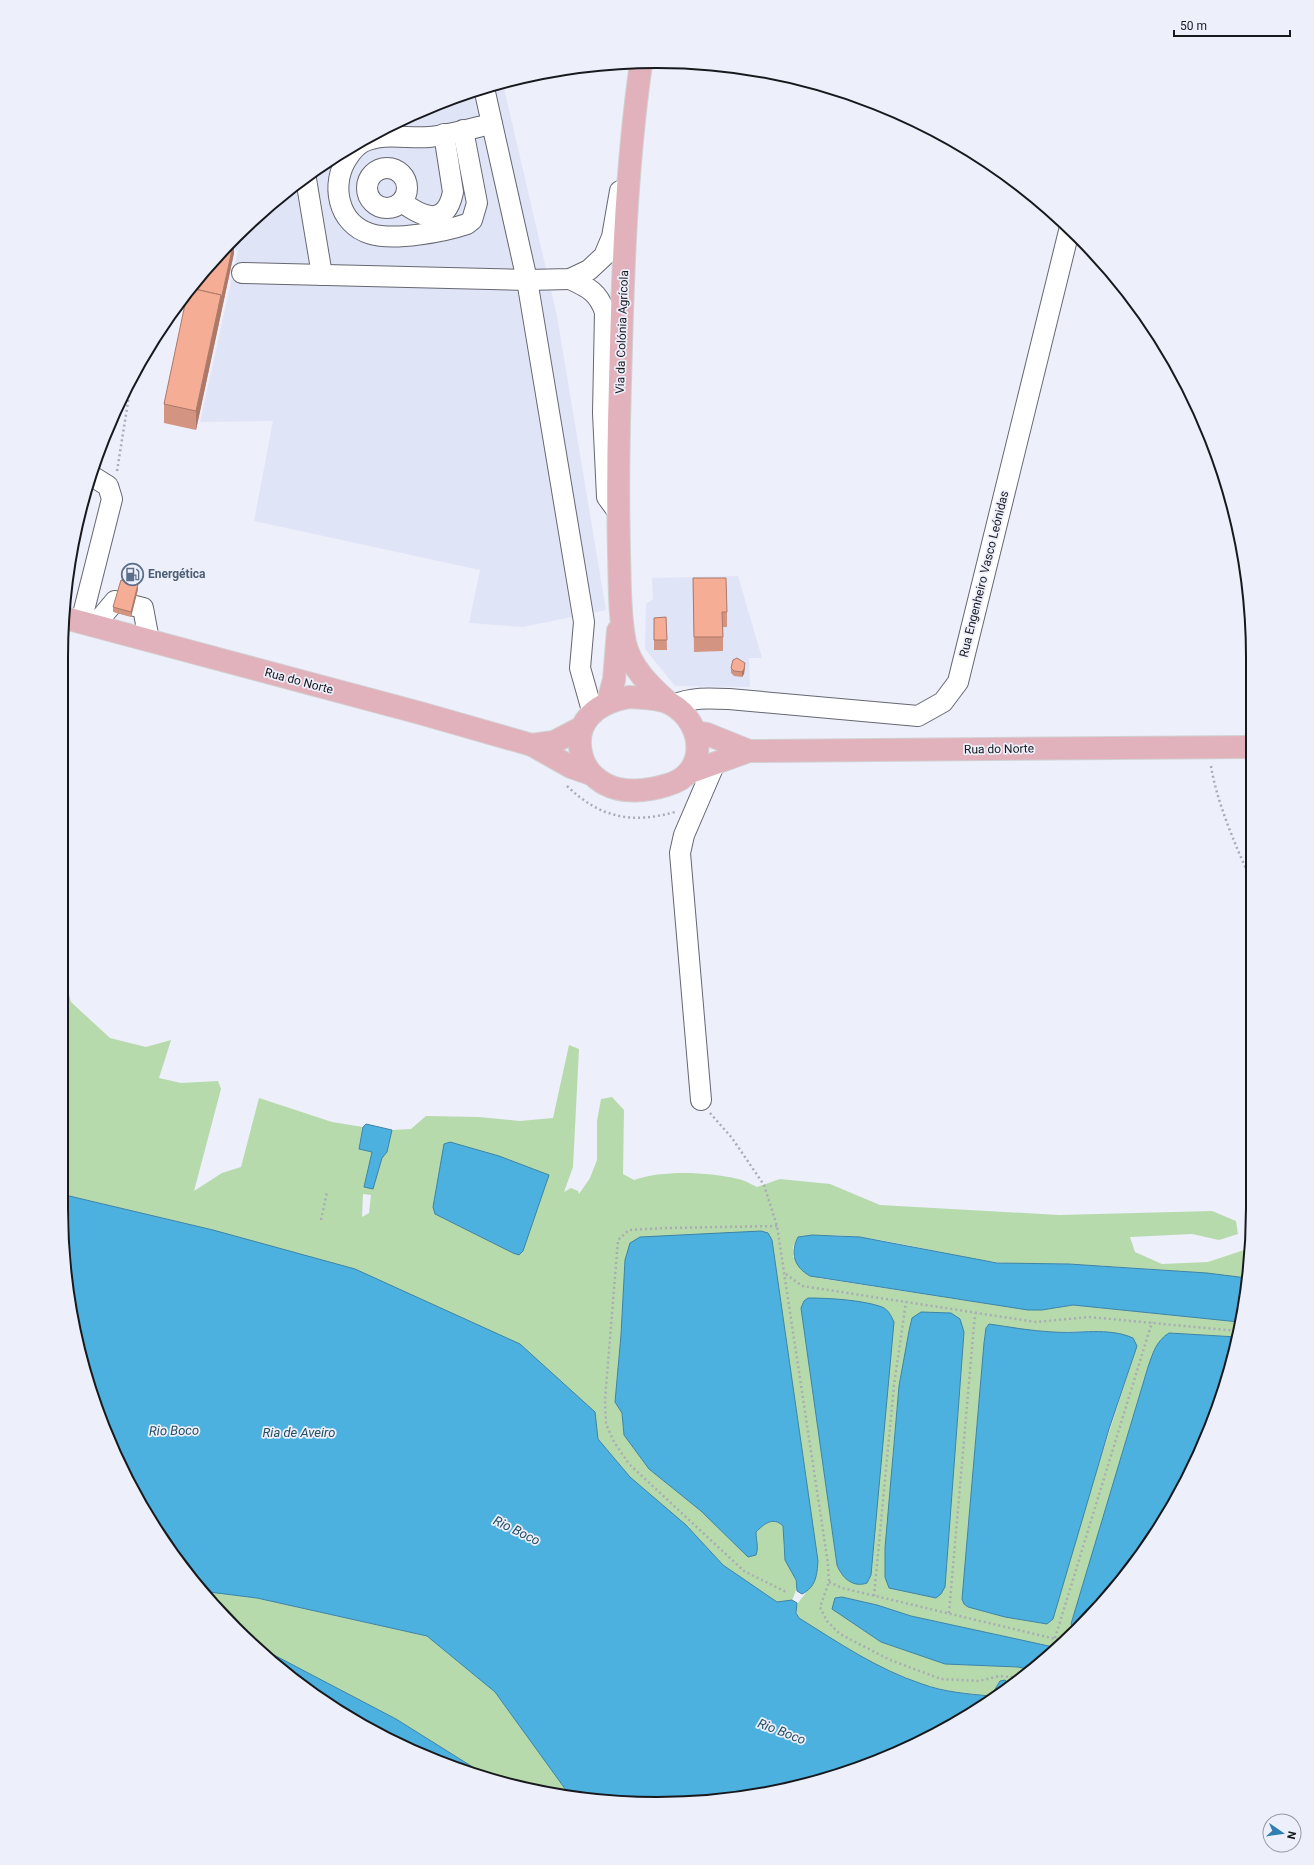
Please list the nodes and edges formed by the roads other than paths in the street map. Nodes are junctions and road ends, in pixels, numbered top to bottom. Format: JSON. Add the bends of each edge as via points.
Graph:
{"nodes":[{"id":1,"x":640,"y":69,"type":"edge"},
{"id":2,"x":485,"y":94,"type":"edge"},
{"id":3,"x":492,"y":124,"type":"junction"},
{"id":4,"x":454,"y":132,"type":"junction"},
{"id":5,"x":381,"y":137,"type":"edge"},
{"id":6,"x":349,"y":155,"type":"edge"},
{"id":7,"x":307,"y":184,"type":"edge"},
{"id":8,"x":402,"y":202,"type":"dead end"},
{"id":9,"x":1068,"y":236,"type":"edge"},
{"id":10,"x":242,"y":273,"type":"dead end"},
{"id":11,"x":322,"y":275,"type":"junction"},
{"id":12,"x":570,"y":279,"type":"junction"},
{"id":13,"x":526,"y":280,"type":"junction"},
{"id":14,"x":96,"y":478,"type":"edge"},
{"id":15,"x":618,"y":512,"type":"junction"},
{"id":16,"x":620,"y":600,"type":"junction"},
{"id":17,"x":80,"y":622,"type":"edge"},
{"id":18,"x":149,"y":640,"type":"junction"},
{"id":19,"x":729,"y":699,"type":"junction"},
{"id":20,"x":671,"y":704,"type":"junction"},
{"id":21,"x":594,"y":715,"type":"junction"},
{"id":22,"x":693,"y":726,"type":"junction"},
{"id":23,"x":532,"y":745,"type":"junction"},
{"id":24,"x":1246,"y":747,"type":"edge"},
{"id":25,"x":749,"y":751,"type":"junction"},
{"id":26,"x":715,"y":763,"type":"junction"},
{"id":27,"x":688,"y":773,"type":"junction"},
{"id":28,"x":591,"y":774,"type":"junction"},
{"id":29,"x":701,"y":1100,"type":"road end"}],
"edges":[{"from":1,"to":12,"type":"street","via":[[612,237],[604,256],[589,270]]},
{"from":1,"to":15,"type":"main road","name":"Via da Colónia Agrícola","via":[[627,214],[620,364]]},
{"from":2,"to":3,"type":"street"},
{"from":3,"to":4,"type":"street"},
{"from":3,"to":13,"type":"street"},
{"from":4,"to":5,"type":"street","via":[[430,137]]},
{"from":4,"to":6,"type":"street","via":[[477,203],[472,220],[467,224],[398,237],[370,234],[349,220],[340,208],[338,178]]},
{"from":4,"to":8,"type":"street","via":[[453,192],[447,208],[440,214],[426,216],[416,213]]},
{"from":7,"to":11,"type":"street"},
{"from":9,"to":19,"type":"street","name":"Rua Engenheiro Vasco Leónidas","via":[[958,682],[943,702],[918,716]]},
{"from":10,"to":11,"type":"street"},
{"from":11,"to":13,"type":"street"},
{"from":12,"to":13,"type":"street"},
{"from":12,"to":15,"type":"street","via":[[591,289],[601,300],[605,312],[603,414],[607,497]]},
{"from":13,"to":21,"type":"street","via":[[584,622],[580,668]]},
{"from":14,"to":17,"type":"street","via":[[108,486],[112,499]]},
{"from":15,"to":16,"type":"main road","name":"Via da Colónia Agrícola"},
{"from":16,"to":20,"type":"main road","name":"Via da Colónia Agrícola","via":[[625,643],[632,662],[648,684]]},
{"from":16,"to":21,"type":"main road","name":"Via da Colónia Agrícola","via":[[614,680]]},
{"from":17,"to":18,"type":"main road","name":"Rua do Norte"},
{"from":17,"to":18,"type":"street","via":[[115,601],[143,608]]},
{"from":18,"to":23,"type":"main road","name":"Rua do Norte"},
{"from":19,"to":20,"type":"street","name":"Rua Engenheiro Vasco Leónidas","via":[[696,698]]},
{"from":19,"to":22,"type":"street","via":[[708,707]]},
{"from":20,"to":21,"type":"main road","via":[[629,697]]},
{"from":20,"to":22,"type":"main road"},
{"from":21,"to":23,"type":"main road","name":"Rua do Norte","via":[[554,742]]},
{"from":21,"to":28,"type":"main road","via":[[578,744]]},
{"from":22,"to":25,"type":"main road","name":"Rua do Norte"},
{"from":22,"to":27,"type":"main road","via":[[698,744],[695,760]]},
{"from":23,"to":28,"type":"main road","name":"Rua do Norte","via":[[571,767]]},
{"from":24,"to":25,"type":"main road","name":"Rua do Norte"},
{"from":25,"to":26,"type":"main road","name":"Rua do Norte"},
{"from":26,"to":27,"type":"main road","name":"Rua do Norte"},
{"from":26,"to":29,"type":"street","via":[[684,836],[680,853]]},
{"from":27,"to":28,"type":"main road","via":[[674,784],[652,790],[605,784]]}]}
